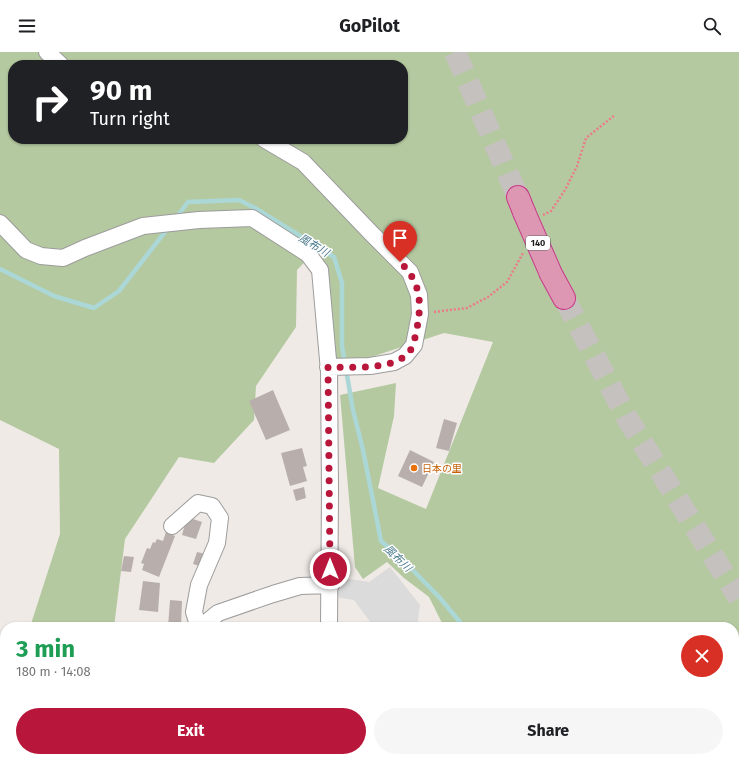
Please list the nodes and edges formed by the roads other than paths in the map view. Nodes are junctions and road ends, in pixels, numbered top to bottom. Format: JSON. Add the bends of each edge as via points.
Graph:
{"nodes":[{"id":1,"x":47,"y":52,"type":"edge"},
{"id":2,"x":56,"y":60,"type":"edge"},
{"id":3,"x":272,"y":144,"type":"edge"},
{"id":4,"x":521,"y":204,"type":"tunnel mouth"},
{"id":5,"x":0,"y":223,"type":"edge"},
{"id":6,"x":564,"y":298,"type":"tunnel mouth"},
{"id":7,"x":328,"y":367,"type":"junction"},
{"id":8,"x":172,"y":526,"type":"dead end"},
{"id":9,"x":330,"y":585,"type":"junction"},
{"id":10,"x":196,"y":622,"type":"edge"},
{"id":11,"x":207,"y":622,"type":"edge"},
{"id":12,"x":329,"y":622,"type":"edge"}],
"edges":[{"from":1,"to":2,"type":"street"},
{"from":3,"to":7,"type":"street","via":[[303,162],[410,272],[419,295],[420,314],[414,345],[405,356],[394,362],[370,366]]},
{"from":4,"to":6,"type":"highway","number":"140","bridge":true},
{"from":5,"to":7,"type":"street","via":[[26,250],[41,256],[63,258],[143,226],[252,218],[308,254],[320,270]]},
{"from":7,"to":9,"type":"street"},
{"from":8,"to":10,"type":"street","via":[[198,504],[212,506],[220,518],[217,543],[198,585],[194,612]]},
{"from":9,"to":11,"type":"street","via":[[300,586],[273,594],[218,614]]},
{"from":9,"to":12,"type":"street"}]}
